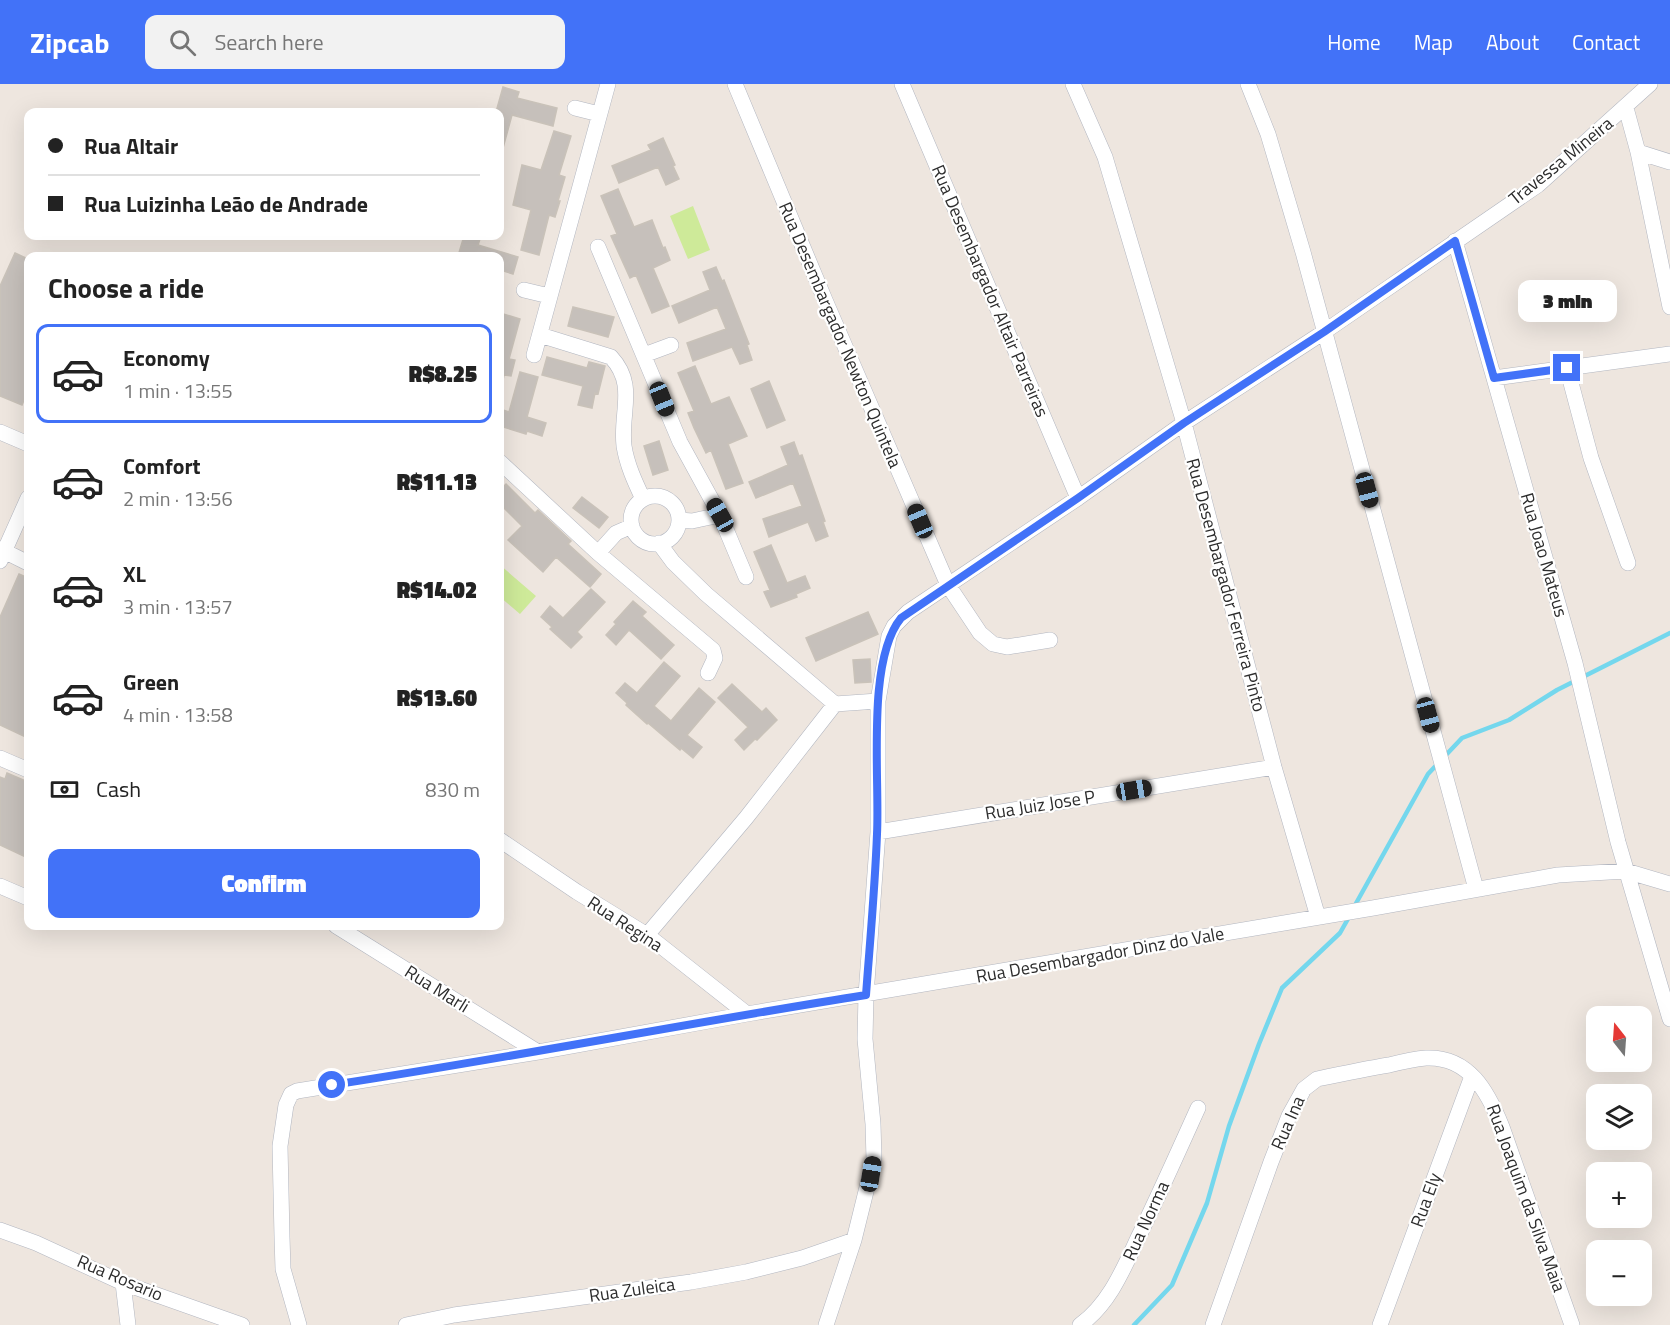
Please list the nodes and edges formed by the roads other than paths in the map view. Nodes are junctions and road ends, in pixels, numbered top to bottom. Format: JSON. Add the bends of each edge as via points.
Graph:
{"nodes":[{"id":1,"x":608,"y":84,"type":"edge"},
{"id":2,"x":735,"y":84,"type":"edge"},
{"id":3,"x":902,"y":84,"type":"edge"},
{"id":4,"x":1073,"y":84,"type":"edge"},
{"id":5,"x":1248,"y":84,"type":"edge"},
{"id":6,"x":1650,"y":84,"type":"edge"},
{"id":7,"x":575,"y":108,"type":"dead end"},
{"id":8,"x":1626,"y":108,"type":"junction"},
{"id":9,"x":599,"y":114,"type":"junction"},
{"id":10,"x":1638,"y":153,"type":"junction"},
{"id":11,"x":1670,"y":162,"type":"edge"},
{"id":12,"x":1455,"y":241,"type":"junction"},
{"id":13,"x":598,"y":247,"type":"dead end"},
{"id":14,"x":524,"y":290,"type":"dead end"},
{"id":15,"x":549,"y":297,"type":"junction"},
{"id":16,"x":1670,"y":307,"type":"edge"},
{"id":17,"x":1324,"y":332,"type":"junction"},
{"id":18,"x":540,"y":335,"type":"junction"},
{"id":19,"x":671,"y":345,"type":"dead end"},
{"id":20,"x":1670,"y":354,"type":"edge"},
{"id":21,"x":534,"y":355,"type":"dead end"},
{"id":22,"x":644,"y":355,"type":"junction"},
{"id":23,"x":1567,"y":368,"type":"junction"},
{"id":24,"x":1494,"y":378,"type":"junction"},
{"id":25,"x":1184,"y":423,"type":"junction"},
{"id":26,"x":0,"y":432,"type":"edge"},
{"id":27,"x":24,"y":442,"type":"edge"},
{"id":28,"x":504,"y":466,"type":"edge"},
{"id":29,"x":1078,"y":498,"type":"junction"},
{"id":30,"x":643,"y":499,"type":"junction"},
{"id":31,"x":24,"y":507,"type":"edge"},
{"id":32,"x":720,"y":515,"type":"junction"},
{"id":33,"x":679,"y":520,"type":"junction"},
{"id":34,"x":632,"y":526,"type":"junction"},
{"id":35,"x":658,"y":543,"type":"junction"},
{"id":36,"x":598,"y":553,"type":"junction"},
{"id":37,"x":2,"y":554,"type":"edge"},
{"id":38,"x":24,"y":562,"type":"edge"},
{"id":39,"x":1628,"y":563,"type":"dead end"},
{"id":40,"x":746,"y":577,"type":"dead end"},
{"id":41,"x":948,"y":585,"type":"junction"},
{"id":42,"x":1050,"y":640,"type":"dead end"},
{"id":43,"x":708,"y":673,"type":"dead end"},
{"id":44,"x":878,"y":701,"type":"junction"},
{"id":45,"x":835,"y":704,"type":"junction"},
{"id":46,"x":0,"y":758,"type":"edge"},
{"id":47,"x":1274,"y":767,"type":"junction"},
{"id":48,"x":24,"y":768,"type":"edge"},
{"id":49,"x":878,"y":832,"type":"junction"},
{"id":50,"x":504,"y":843,"type":"edge"},
{"id":51,"x":1626,"y":871,"type":"junction"},
{"id":52,"x":1670,"y":884,"type":"edge"},
{"id":53,"x":0,"y":886,"type":"edge"},
{"id":54,"x":1476,"y":889,"type":"junction"},
{"id":55,"x":24,"y":896,"type":"edge"},
{"id":56,"x":1318,"y":917,"type":"junction"},
{"id":57,"x":342,"y":930,"type":"edge"},
{"id":58,"x":647,"y":935,"type":"junction"},
{"id":59,"x":866,"y":995,"type":"junction"},
{"id":60,"x":747,"y":1014,"type":"junction"},
{"id":61,"x":1670,"y":1019,"type":"edge"},
{"id":62,"x":537,"y":1052,"type":"junction"},
{"id":63,"x":1472,"y":1076,"type":"junction"},
{"id":64,"x":1197,"y":1108,"type":"dead end"},
{"id":65,"x":0,"y":1230,"type":"edge"},
{"id":66,"x":854,"y":1240,"type":"junction"},
{"id":67,"x":123,"y":1283,"type":"junction"},
{"id":68,"x":1212,"y":1323,"type":"edge"},
{"id":69,"x":236,"y":1324,"type":"edge"},
{"id":70,"x":128,"y":1325,"type":"edge"},
{"id":71,"x":299,"y":1325,"type":"edge"},
{"id":72,"x":406,"y":1325,"type":"edge"},
{"id":73,"x":826,"y":1325,"type":"edge"},
{"id":74,"x":1080,"y":1325,"type":"edge"},
{"id":75,"x":1380,"y":1325,"type":"edge"},
{"id":76,"x":1572,"y":1325,"type":"edge"}],
"edges":[{"from":1,"to":9,"type":"street"},
{"from":2,"to":41,"type":"street","name":"Rua Desembargador Newton Quintela"},
{"from":3,"to":29,"type":"street","name":"Rua Desembargador Altair Parreiras"},
{"from":4,"to":25,"type":"street","name":"Rua Desembargador Ferreira Pinto","via":[[1104,157]]},
{"from":5,"to":17,"type":"street","via":[[1268,134]]},
{"from":6,"to":8,"type":"street","name":"Travessa Mineira"},
{"from":7,"to":9,"type":"street"},
{"from":8,"to":10,"type":"street"},
{"from":8,"to":12,"type":"street","name":"Travessa Mineira","via":[[1538,185]]},
{"from":9,"to":15,"type":"street"},
{"from":10,"to":11,"type":"street"},
{"from":10,"to":16,"type":"street"},
{"from":12,"to":17,"type":"street","name":"Travessa Mineira"},
{"from":12,"to":24,"type":"street","name":"Rua Joao Mateus"},
{"from":13,"to":22,"type":"street"},
{"from":14,"to":15,"type":"street"},
{"from":15,"to":18,"type":"street"},
{"from":17,"to":25,"type":"street","name":"Travessa Mineira"},
{"from":17,"to":54,"type":"street"},
{"from":18,"to":21,"type":"street"},
{"from":18,"to":30,"type":"street","via":[[611,357],[618,364],[627,396],[626,454]]},
{"from":19,"to":22,"type":"street"},
{"from":20,"to":23,"type":"street"},
{"from":22,"to":32,"type":"street","via":[[680,442]]},
{"from":23,"to":24,"type":"street"},
{"from":23,"to":39,"type":"street","via":[[1591,458]]},
{"from":24,"to":51,"type":"street","name":"Rua Joao Mateus","via":[[1575,663]]},
{"from":25,"to":29,"type":"street","name":"Travessa Mineira"},
{"from":25,"to":47,"type":"street","name":"Rua Desembargador Ferreira Pinto"},
{"from":26,"to":27,"type":"street"},
{"from":28,"to":36,"type":"street"},
{"from":29,"to":41,"type":"street","name":"Travessa Mineira"},
{"from":30,"to":33,"type":"street","via":[[657,496],[670,501]]},
{"from":30,"to":34,"type":"street","via":[[633,510]]},
{"from":31,"to":37,"type":"street"},
{"from":32,"to":33,"type":"street"},
{"from":32,"to":40,"type":"street"},
{"from":33,"to":35,"type":"street","via":[[674,534]]},
{"from":34,"to":35,"type":"street","via":[[641,539]]},
{"from":34,"to":36,"type":"street","via":[[607,540]]},
{"from":35,"to":45,"type":"street","via":[[706,594]]},
{"from":36,"to":43,"type":"street","via":[[714,650]]},
{"from":37,"to":38,"type":"street"},
{"from":41,"to":42,"type":"street","name":"Rua Desembargador Newton Quintela","via":[[980,633],[993,644]]},
{"from":41,"to":44,"type":"street","name":"Travessa Mineira","via":[[894,626],[886,648]]},
{"from":44,"to":45,"type":"street"},
{"from":44,"to":49,"type":"street","name":"Travessa Mineira"},
{"from":45,"to":58,"type":"street"},
{"from":46,"to":48,"type":"street"},
{"from":47,"to":49,"type":"street","name":"Rua Juiz Jose P"},
{"from":47,"to":56,"type":"street","name":"Rua Desembargador Ferreira Pinto"},
{"from":49,"to":59,"type":"street","name":"Travessa Mineira"},
{"from":50,"to":58,"type":"street","name":"Rua Regina"},
{"from":51,"to":52,"type":"street"},
{"from":51,"to":54,"type":"street","via":[[1558,875]]},
{"from":51,"to":61,"type":"street","name":"Rua Joao Mateus"},
{"from":53,"to":55,"type":"street"},
{"from":54,"to":56,"type":"street","name":"Rua Desembargador Dinz do Vale"},
{"from":56,"to":59,"type":"street","name":"Rua Desembargador Dinz do Vale"},
{"from":57,"to":62,"type":"street","name":"Rua Marli"},
{"from":58,"to":60,"type":"street","name":"Rua Regina"},
{"from":59,"to":60,"type":"street","name":"Rua Desembargador Dinz do Vale"},
{"from":59,"to":66,"type":"street","name":"Travessa Mineira","via":[[874,1159]]},
{"from":60,"to":62,"type":"street","name":"Rua Desembargador Dinz do Vale"},
{"from":62,"to":71,"type":"street","name":"Rua Desembargador Dinz do Vale","via":[[301,1089],[291,1094],[280,1146],[281,1226],[284,1269]]},
{"from":63,"to":68,"type":"street","name":"Rua Ina","via":[[1449,1061],[1426,1058],[1310,1083],[1298,1098],[1271,1162]]},
{"from":63,"to":75,"type":"street","name":"Rua Ely"},
{"from":63,"to":76,"type":"street","name":"Rua Joaquim da Silva Maia","via":[[1494,1106]]},
{"from":64,"to":74,"type":"street","name":"Rua Norma","via":[[1118,1279],[1100,1308]]},
{"from":65,"to":67,"type":"street","name":"Rua Rosario"},
{"from":66,"to":72,"type":"street","name":"Rua Zuleica","via":[[746,1272]]},
{"from":66,"to":73,"type":"street","name":"Travessa Mineira"},
{"from":67,"to":69,"type":"street","name":"Rua Rosario"},
{"from":67,"to":70,"type":"street"}]}
